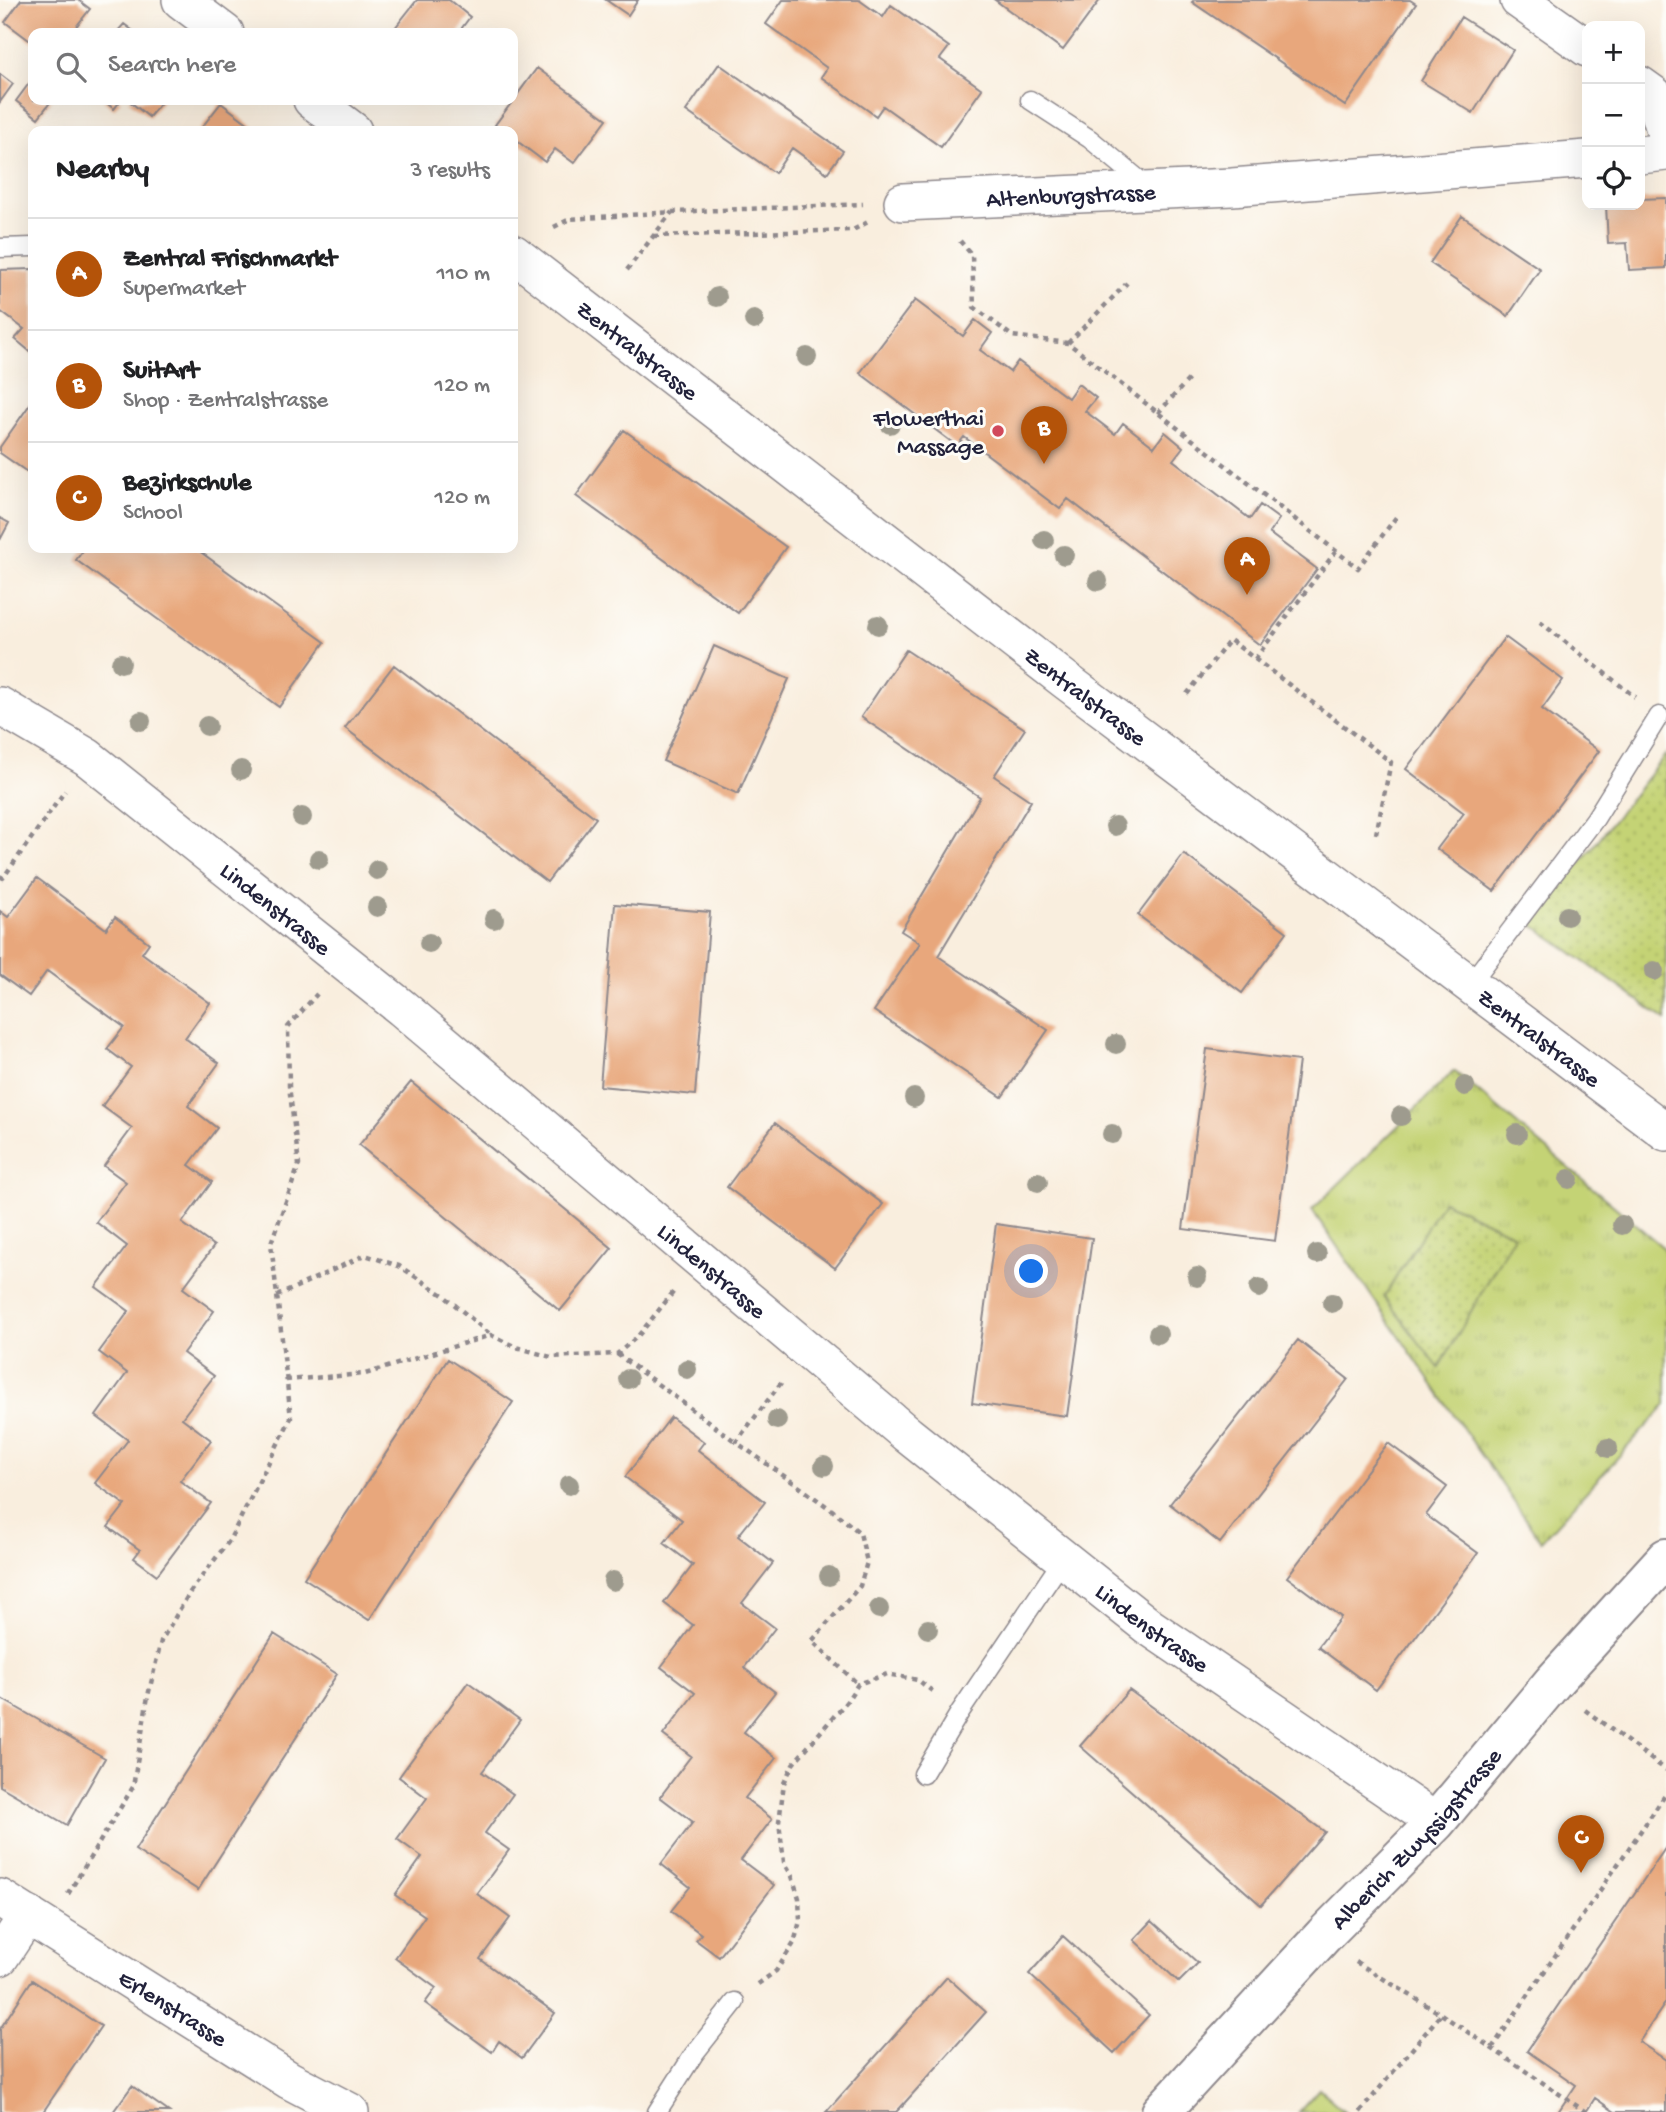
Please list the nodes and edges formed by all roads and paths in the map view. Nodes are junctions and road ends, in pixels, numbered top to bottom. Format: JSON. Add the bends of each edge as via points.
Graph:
{"nodes":[{"id":1,"x":181,"y":0,"type":"edge"},
{"id":2,"x":1519,"y":0,"type":"edge"},
{"id":3,"x":218,"y":28,"type":"edge"},
{"id":4,"x":1582,"y":44,"type":"edge"},
{"id":5,"x":1645,"y":89,"type":"edge"},
{"id":6,"x":1030,"y":100,"type":"dead end"},
{"id":7,"x":319,"y":105,"type":"edge"},
{"id":8,"x":346,"y":126,"type":"edge"},
{"id":9,"x":1666,"y":134,"type":"edge"},
{"id":10,"x":1666,"y":152,"type":"edge"},
{"id":11,"x":1645,"y":154,"type":"edge"},
{"id":12,"x":1582,"y":159,"type":"edge"},
{"id":13,"x":1153,"y":191,"type":"junction"},
{"id":14,"x":902,"y":202,"type":"junction"},
{"id":15,"x":673,"y":212,"type":"junction"},
{"id":16,"x":554,"y":227,"type":"dead end"},
{"id":17,"x":955,"y":234,"type":"dead end"},
{"id":18,"x":653,"y":236,"type":"junction"},
{"id":19,"x":28,"y":247,"type":"edge"},
{"id":20,"x":0,"y":248,"type":"edge"},
{"id":21,"x":518,"y":257,"type":"edge"},
{"id":22,"x":627,"y":270,"type":"dead end"},
{"id":23,"x":1127,"y":283,"type":"dead end"},
{"id":24,"x":1068,"y":343,"type":"junction"},
{"id":25,"x":1190,"y":378,"type":"dead end"},
{"id":26,"x":1158,"y":413,"type":"junction"},
{"id":27,"x":1397,"y":516,"type":"dead end"},
{"id":28,"x":1336,"y":551,"type":"junction"},
{"id":29,"x":1540,"y":622,"type":"dead end"},
{"id":30,"x":1255,"y":659,"type":"junction"},
{"id":31,"x":1187,"y":694,"type":"dead end"},
{"id":32,"x":0,"y":706,"type":"edge"},
{"id":33,"x":1659,"y":716,"type":"joint"},
{"id":34,"x":65,"y":791,"type":"dead end"},
{"id":35,"x":1376,"y":834,"type":"dead end"},
{"id":36,"x":0,"y":876,"type":"edge"},
{"id":37,"x":1470,"y":984,"type":"junction"},
{"id":38,"x":322,"y":988,"type":"dead end"},
{"id":39,"x":1666,"y":1132,"type":"edge"},
{"id":40,"x":677,"y":1287,"type":"dead end"},
{"id":41,"x":277,"y":1296,"type":"junction"},
{"id":42,"x":491,"y":1335,"type":"junction"},
{"id":43,"x":618,"y":1354,"type":"junction"},
{"id":44,"x":784,"y":1379,"type":"dead end"},
{"id":45,"x":286,"y":1380,"type":"junction"},
{"id":46,"x":736,"y":1442,"type":"junction"},
{"id":47,"x":1064,"y":1558,"type":"junction"},
{"id":48,"x":1666,"y":1558,"type":"edge"},
{"id":49,"x":1553,"y":1682,"type":"junction"},
{"id":50,"x":858,"y":1684,"type":"junction"},
{"id":51,"x":960,"y":1712,"type":"junction"},
{"id":52,"x":1666,"y":1770,"type":"edge"},
{"id":53,"x":923,"y":1774,"type":"dead end"},
{"id":54,"x":1666,"y":1794,"type":"edge"},
{"id":55,"x":1436,"y":1822,"type":"junction"},
{"id":56,"x":30,"y":1906,"type":"edge"},
{"id":57,"x":0,"y":1957,"type":"edge"},
{"id":58,"x":1347,"y":1957,"type":"dead end"},
{"id":59,"x":735,"y":2002,"type":"joint"},
{"id":60,"x":1441,"y":2014,"type":"junction"},
{"id":61,"x":1492,"y":2048,"type":"junction"},
{"id":62,"x":349,"y":2112,"type":"edge"},
{"id":63,"x":657,"y":2112,"type":"edge"},
{"id":64,"x":1161,"y":2112,"type":"edge"},
{"id":65,"x":1360,"y":2112,"type":"edge"},
{"id":66,"x":1586,"y":2112,"type":"edge"}],
"edges":[{"from":1,"to":3,"type":"street"},
{"from":2,"to":4,"type":"street"},
{"from":5,"to":9,"type":"street","via":[[1654,95]]},
{"from":6,"to":13,"type":"lane","via":[[1090,139]]},
{"from":7,"to":8,"type":"street"},
{"from":10,"to":11,"type":"street"},
{"from":12,"to":13,"type":"street","name":"Altenburgstrasse"},
{"from":13,"to":14,"type":"street","name":"Altenburgstrasse"},
{"from":14,"to":15,"type":"path"},
{"from":14,"to":18,"type":"path","via":[[853,230]]},
{"from":15,"to":16,"type":"path","via":[[570,219]]},
{"from":15,"to":18,"type":"path"},
{"from":17,"to":24,"type":"path","via":[[972,255],[974,307],[1012,336]]},
{"from":18,"to":22,"type":"path"},
{"from":19,"to":20,"type":"lane"},
{"from":21,"to":37,"type":"street","name":"Zentralstrasse","via":[[1054,672]]},
{"from":23,"to":24,"type":"path"},
{"from":24,"to":26,"type":"path"},
{"from":25,"to":26,"type":"path"},
{"from":26,"to":28,"type":"path"},
{"from":27,"to":28,"type":"path","via":[[1358,568]]},
{"from":28,"to":30,"type":"path"},
{"from":29,"to":33,"type":"path"},
{"from":30,"to":31,"type":"path","via":[[1230,640]]},
{"from":30,"to":35,"type":"path","via":[[1391,762]]},
{"from":32,"to":47,"type":"street","name":"Lindenstrasse","via":[[87,757],[402,1008],[908,1434]]},
{"from":33,"to":37,"type":"lane","via":[[1595,820]]},
{"from":34,"to":36,"type":"path","via":[[3,878]]},
{"from":37,"to":39,"type":"street","name":"Zentralstrasse"},
{"from":38,"to":41,"type":"path","via":[[288,1027],[289,1086],[299,1165],[271,1243]]},
{"from":40,"to":43,"type":"path"},
{"from":41,"to":42,"type":"path","via":[[365,1255],[400,1266]]},
{"from":41,"to":45,"type":"path"},
{"from":42,"to":43,"type":"path","via":[[516,1348],[551,1357]]},
{"from":42,"to":45,"type":"path","via":[[365,1374]]},
{"from":43,"to":46,"type":"path"},
{"from":44,"to":46,"type":"path"},
{"from":45,"to":56,"type":"path","via":[[291,1418],[229,1541],[190,1592],[161,1641],[133,1787]]},
{"from":46,"to":50,"type":"path","via":[[860,1533],[867,1562],[860,1586],[811,1641]]},
{"from":47,"to":51,"type":"lane"},
{"from":47,"to":55,"type":"street","name":"Lindenstrasse","via":[[1148,1626]]},
{"from":48,"to":49,"type":"street","name":"Alberich Zwyssigstrasse"},
{"from":49,"to":52,"type":"path"},
{"from":49,"to":55,"type":"street","name":"Alberich Zwyssigstrasse"},
{"from":50,"to":51,"type":"path","via":[[887,1674],[918,1680]]},
{"from":50,"to":59,"type":"path","via":[[793,1764],[784,1783],[779,1822],[784,1861],[799,1898],[800,1921],[794,1943],[776,1971]]},
{"from":51,"to":53,"type":"lane"},
{"from":54,"to":61,"type":"path"},
{"from":55,"to":64,"type":"street","name":"Alberich Zwyssigstrasse","via":[[1324,1935]]},
{"from":56,"to":57,"type":"street"},
{"from":56,"to":62,"type":"street","name":"Erlenstrasse","via":[[289,2080]]},
{"from":58,"to":60,"type":"path"},
{"from":59,"to":63,"type":"lane"},
{"from":60,"to":61,"type":"path"},
{"from":60,"to":65,"type":"path"},
{"from":61,"to":66,"type":"path"}]}
